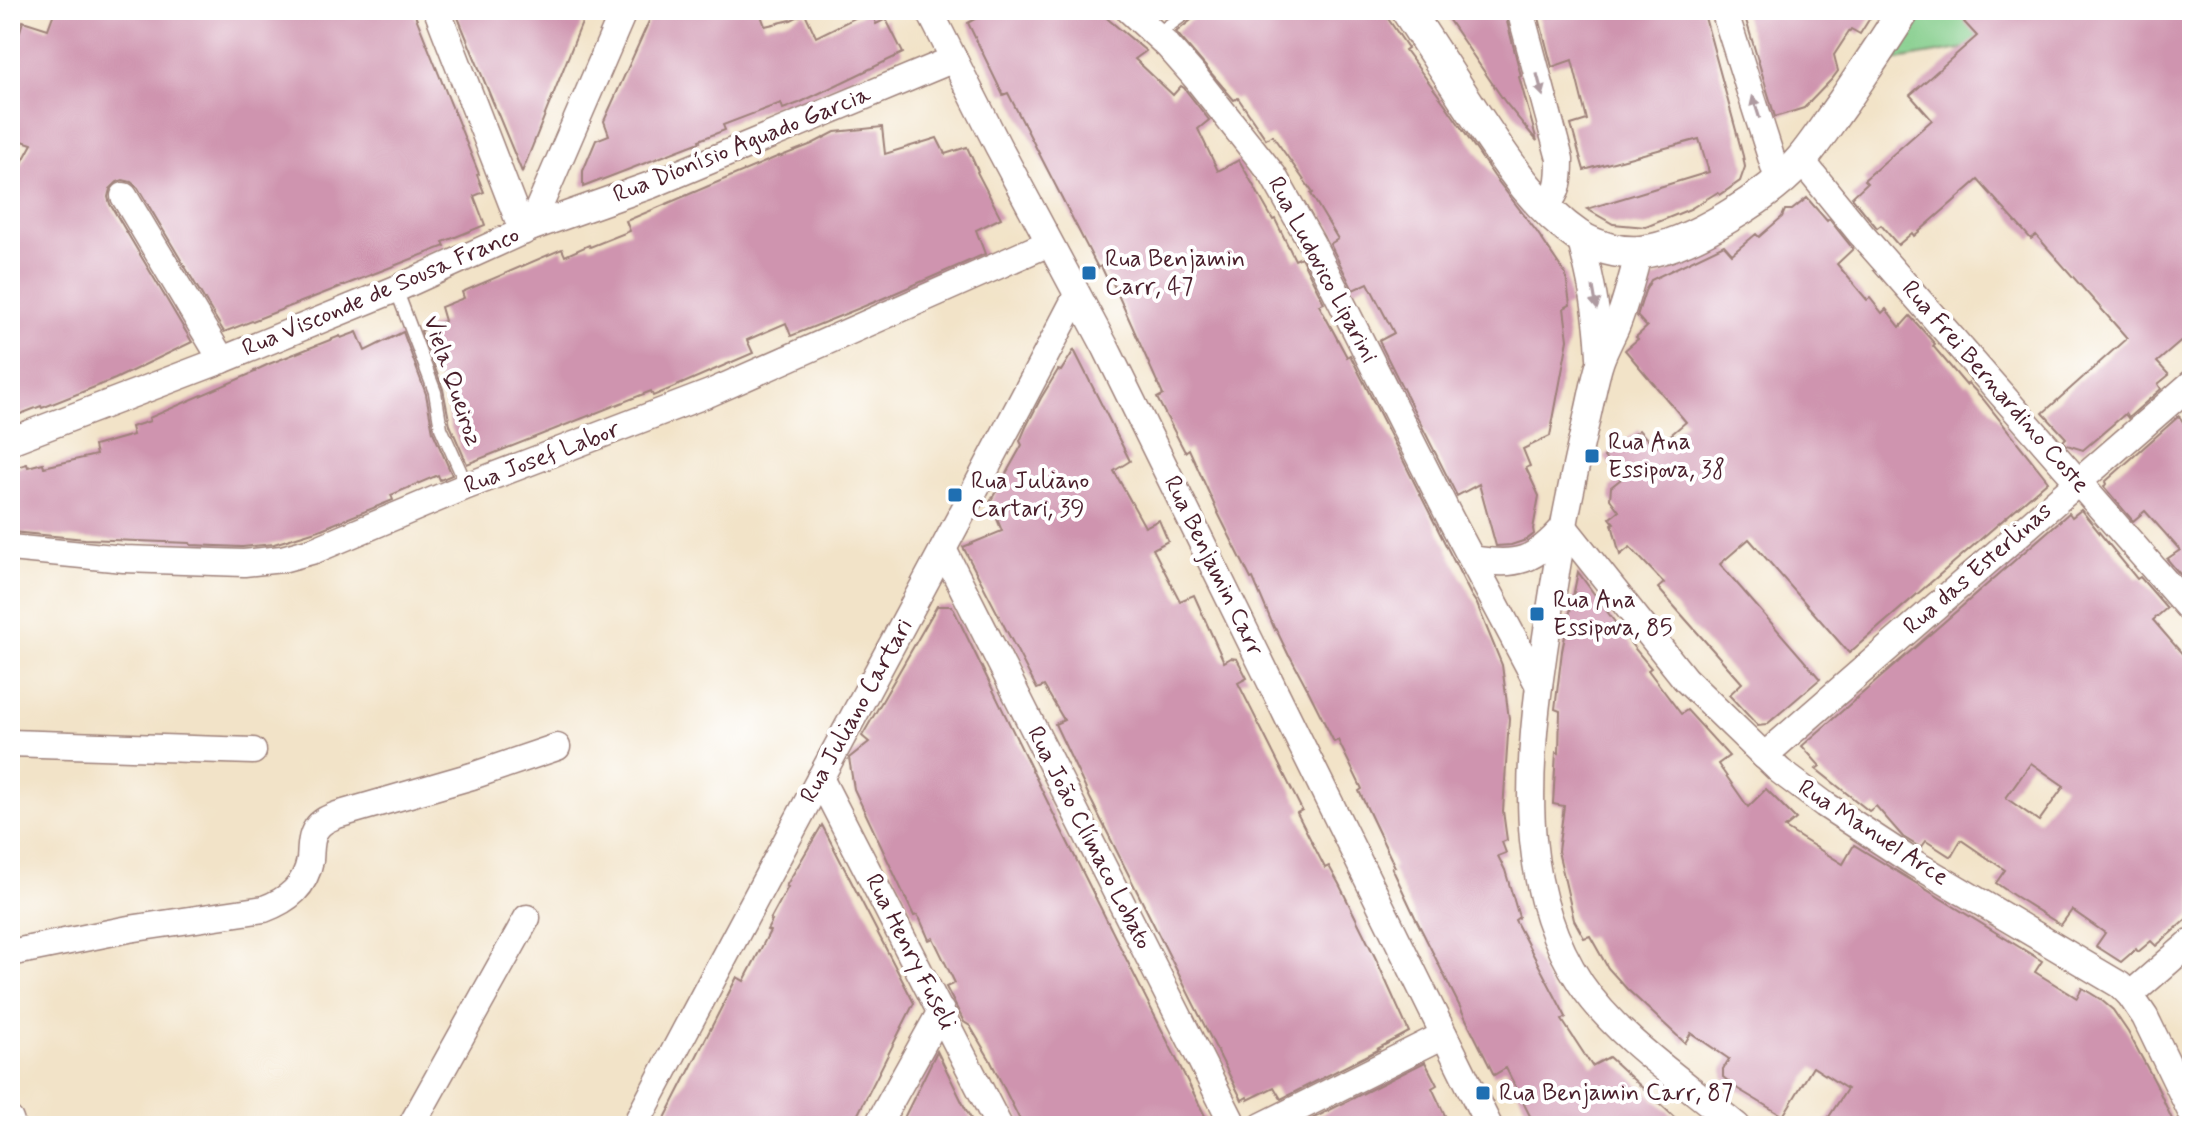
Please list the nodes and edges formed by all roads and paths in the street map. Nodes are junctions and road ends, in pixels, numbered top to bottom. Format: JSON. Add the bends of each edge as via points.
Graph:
{"nodes":[{"id":1,"x":437,"y":10,"type":"edge"},
{"id":2,"x":624,"y":10,"type":"edge"},
{"id":3,"x":929,"y":10,"type":"edge"},
{"id":4,"x":1129,"y":10,"type":"edge"},
{"id":5,"x":1190,"y":10,"type":"edge"},
{"id":6,"x":1407,"y":10,"type":"edge"},
{"id":7,"x":1520,"y":10,"type":"edge"},
{"id":8,"x":1724,"y":10,"type":"edge"},
{"id":9,"x":1904,"y":10,"type":"edge"},
{"id":10,"x":1156,"y":35,"type":"junction"},
{"id":11,"x":954,"y":59,"type":"junction"},
{"id":12,"x":1790,"y":171,"type":"junction"},
{"id":13,"x":124,"y":196,"type":"dead end"},
{"id":14,"x":1545,"y":209,"type":"junction"},
{"id":15,"x":526,"y":230,"type":"junction"},
{"id":16,"x":1580,"y":237,"type":"junction"},
{"id":17,"x":1049,"y":243,"type":"junction"},
{"id":18,"x":1639,"y":252,"type":"junction"},
{"id":19,"x":396,"y":289,"type":"junction"},
{"id":20,"x":1077,"y":295,"type":"junction"},
{"id":21,"x":222,"y":360,"type":"junction"},
{"id":22,"x":1600,"y":360,"type":"junction"},
{"id":23,"x":2192,"y":383,"type":"edge"},
{"id":24,"x":10,"y":441,"type":"edge"},
{"id":25,"x":2078,"y":481,"type":"junction"},
{"id":26,"x":467,"y":486,"type":"junction"},
{"id":27,"x":1564,"y":527,"type":"junction"},
{"id":28,"x":10,"y":548,"type":"edge"},
{"id":29,"x":944,"y":551,"type":"junction"},
{"id":30,"x":1473,"y":559,"type":"junction"},
{"id":31,"x":2192,"y":612,"type":"edge"},
{"id":32,"x":1539,"y":686,"type":"junction"},
{"id":33,"x":10,"y":743,"type":"edge"},
{"id":34,"x":557,"y":747,"type":"dead end"},
{"id":35,"x":253,"y":751,"type":"dead end"},
{"id":36,"x":1764,"y":756,"type":"junction"},
{"id":37,"x":820,"y":778,"type":"junction"},
{"id":38,"x":527,"y":918,"type":"dead end"},
{"id":39,"x":2192,"y":941,"type":"edge"},
{"id":40,"x":10,"y":953,"type":"edge"},
{"id":41,"x":2130,"y":995,"type":"junction"},
{"id":42,"x":941,"y":1011,"type":"junction"},
{"id":43,"x":1444,"y":1035,"type":"junction"},
{"id":44,"x":2192,"y":1114,"type":"edge"},
{"id":45,"x":411,"y":1126,"type":"edge"},
{"id":46,"x":635,"y":1126,"type":"edge"},
{"id":47,"x":877,"y":1126,"type":"edge"},
{"id":48,"x":999,"y":1126,"type":"edge"},
{"id":49,"x":1234,"y":1126,"type":"edge"},
{"id":50,"x":1262,"y":1126,"type":"edge"},
{"id":51,"x":1489,"y":1126,"type":"edge"},
{"id":52,"x":1737,"y":1126,"type":"edge"}],
"edges":[{"from":1,"to":15,"type":"street"},
{"from":2,"to":15,"type":"street","name":"Rua Visconde de Sousa Franco"},
{"from":3,"to":11,"type":"street","name":"Rua Benjamin Carr"},
{"from":4,"to":10,"type":"street","name":"Rua Ludovico Liparini"},
{"from":5,"to":10,"type":"lane"},
{"from":6,"to":14,"type":"street","via":[[1501,154]]},
{"from":7,"to":14,"type":"street","one_way":true,"via":[[1560,159],[1557,193]]},
{"from":12,"to":8,"type":"street","one_way":true},
{"from":9,"to":12,"type":"street"},
{"from":10,"to":30,"type":"street","name":"Rua Ludovico Liparini","via":[[1273,175]]},
{"from":11,"to":15,"type":"street","name":"Rua Dionísio Aguado Garcia","via":[[651,185]]},
{"from":11,"to":17,"type":"street","name":"Rua Benjamin Carr"},
{"from":12,"to":18,"type":"street","via":[[1760,198],[1694,235]]},
{"from":12,"to":25,"type":"street","name":"Rua Frei Bernardino Coste","via":[[1861,234]]},
{"from":13,"to":21,"type":"street"},
{"from":14,"to":16,"type":"street"},
{"from":15,"to":19,"type":"street","name":"Rua Visconde de Sousa Franco"},
{"from":16,"to":18,"type":"street","via":[[1609,250]]},
{"from":16,"to":22,"type":"street","one_way":true,"via":[[1599,322]]},
{"from":17,"to":20,"type":"street","name":"Rua Benjamin Carr"},
{"from":17,"to":26,"type":"street","name":"Rua Josef Labor","via":[[710,393]]},
{"from":18,"to":22,"type":"street","via":[[1617,325]]},
{"from":19,"to":21,"type":"street","name":"Rua Visconde de Sousa Franco"},
{"from":19,"to":26,"type":"lane","name":"Viela Queiroz","via":[[435,392],[441,428]]},
{"from":20,"to":29,"type":"street","name":"Rua Juliano Cartari"},
{"from":20,"to":43,"type":"street","name":"Rua Benjamin Carr"},
{"from":21,"to":24,"type":"street","name":"Rua Visconde de Sousa Franco"},
{"from":22,"to":27,"type":"street"},
{"from":23,"to":25,"type":"street","name":"Rua das Esterlinas"},
{"from":25,"to":31,"type":"street","name":"Rua Frei Bernardino Coste"},
{"from":25,"to":36,"type":"street","name":"Rua das Esterlinas"},
{"from":26,"to":28,"type":"street","name":"Rua Josef Labor","via":[[282,559],[124,559]]},
{"from":27,"to":30,"type":"street","via":[[1531,557],[1510,562]]},
{"from":27,"to":32,"type":"street"},
{"from":27,"to":36,"type":"street","name":"Rua Manuel Arce","via":[[1685,679]]},
{"from":29,"to":37,"type":"street","name":"Rua Juliano Cartari"},
{"from":29,"to":49,"type":"street","name":"Rua João Clímaco Lobato"},
{"from":30,"to":32,"type":"street","name":"Rua Ludovico Liparini"},
{"from":32,"to":52,"type":"street","via":[[1531,830],[1537,878],[1559,944],[1582,986],[1614,1022]]},
{"from":33,"to":35,"type":"street"},
{"from":34,"to":40,"type":"street","via":[[321,822],[314,831],[305,878],[280,903]]},
{"from":36,"to":41,"type":"street","name":"Rua Manuel Arce","via":[[1836,813]]},
{"from":37,"to":42,"type":"street","name":"Rua Henry Fuseli"},
{"from":37,"to":46,"type":"street","name":"Rua Juliano Cartari"},
{"from":38,"to":45,"type":"street"},
{"from":39,"to":41,"type":"street"},
{"from":41,"to":44,"type":"street","name":"Rua Manuel Arce"},
{"from":42,"to":47,"type":"street"},
{"from":42,"to":48,"type":"street","name":"Rua Henry Fuseli"},
{"from":43,"to":50,"type":"street"},
{"from":43,"to":51,"type":"street","name":"Rua Benjamin Carr"}]}
